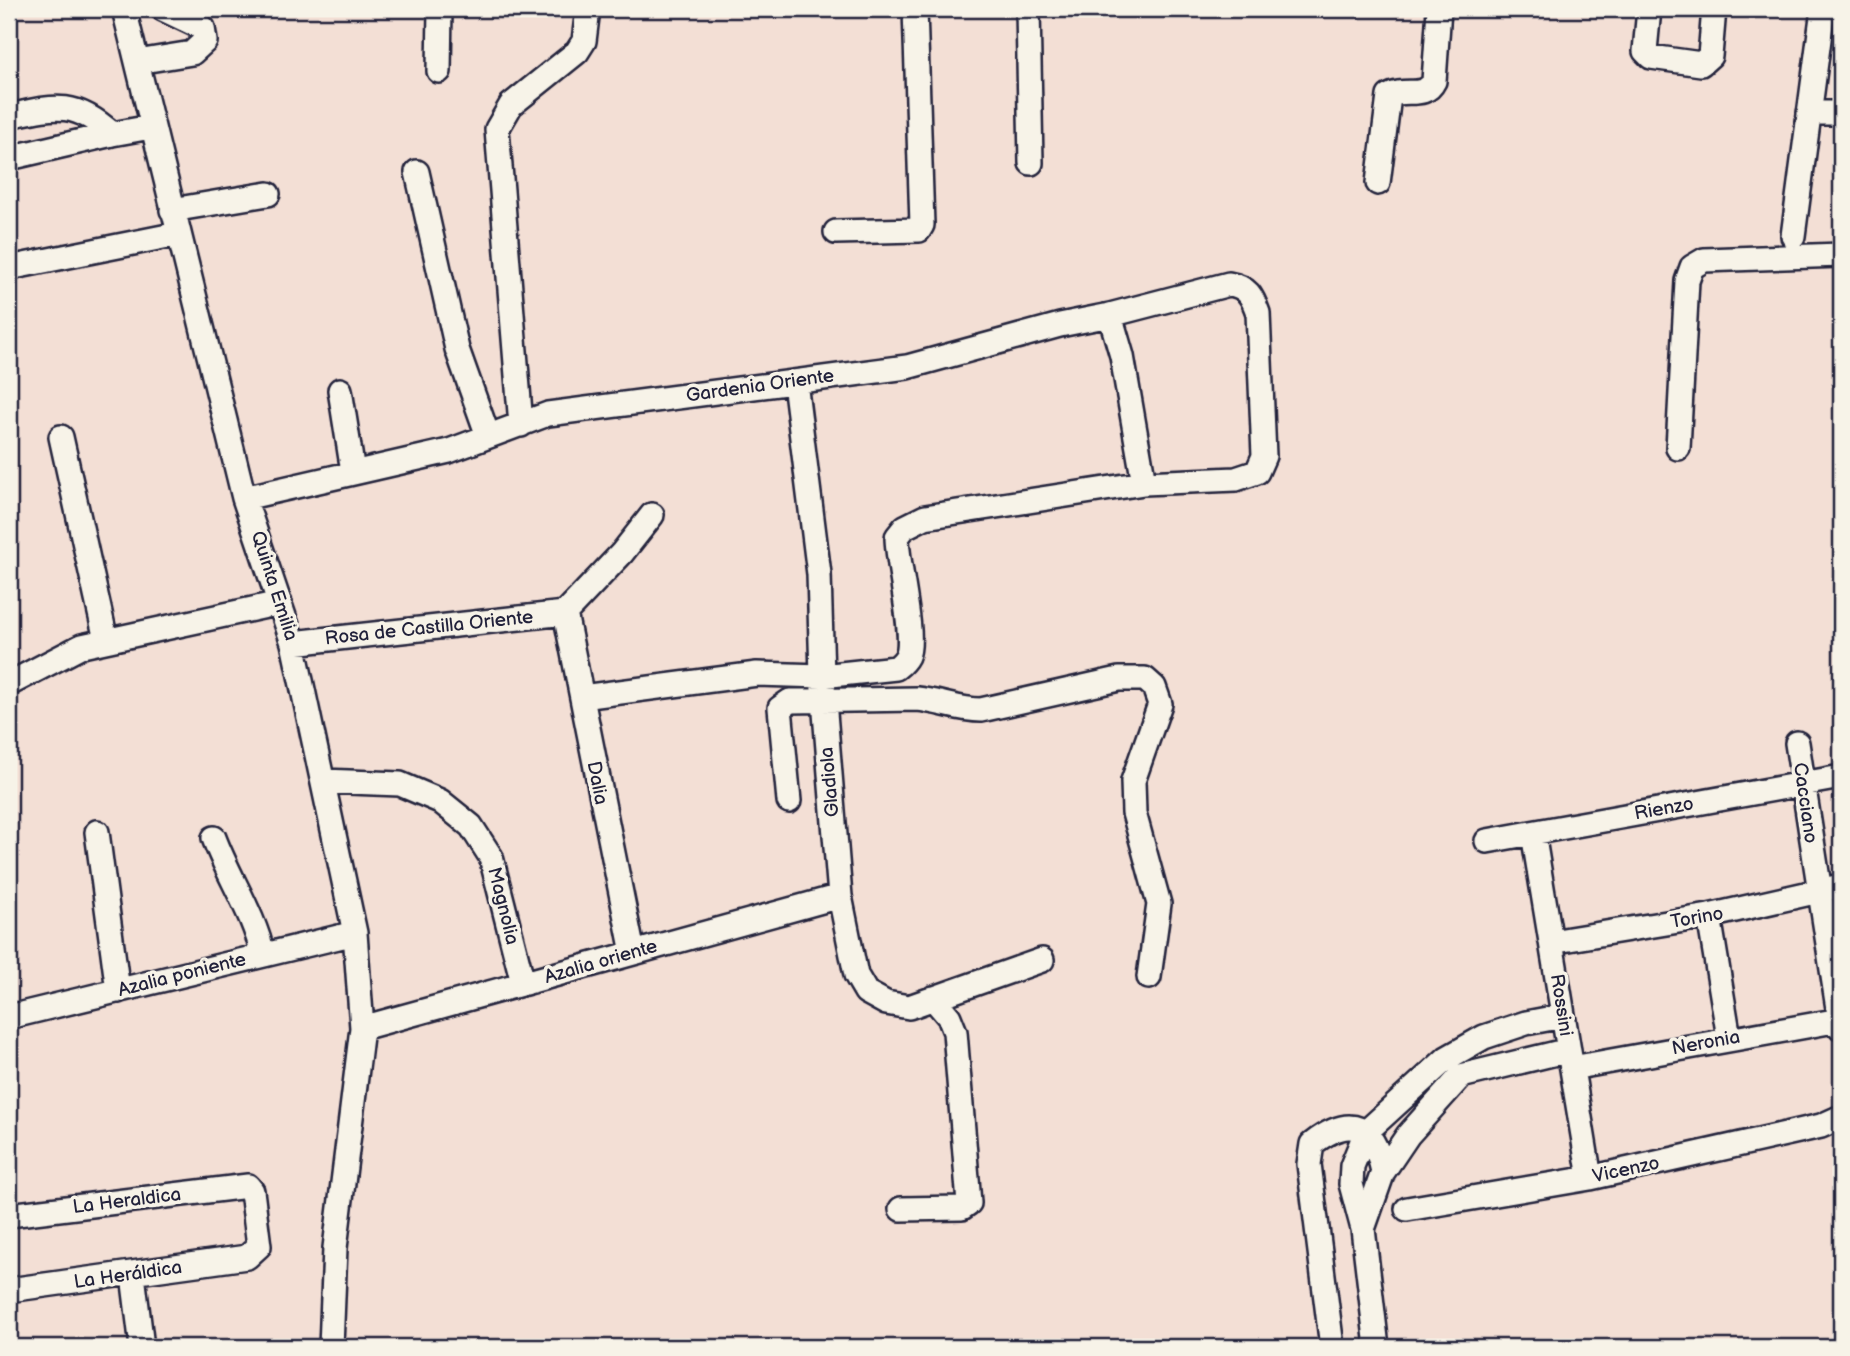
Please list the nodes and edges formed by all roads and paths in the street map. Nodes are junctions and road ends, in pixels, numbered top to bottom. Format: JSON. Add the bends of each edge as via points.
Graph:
{"nodes":[{"id":1,"x":124,"y":9,"type":"edge"},
{"id":2,"x":163,"y":9,"type":"edge"},
{"id":3,"x":440,"y":9,"type":"edge"},
{"id":4,"x":588,"y":9,"type":"edge"},
{"id":5,"x":915,"y":9,"type":"edge"},
{"id":6,"x":1028,"y":9,"type":"edge"},
{"id":7,"x":1439,"y":9,"type":"edge"},
{"id":8,"x":1649,"y":9,"type":"edge"},
{"id":9,"x":1714,"y":9,"type":"edge"},
{"id":10,"x":1829,"y":15,"type":"edge"},
{"id":11,"x":136,"y":62,"type":"junction"},
{"id":12,"x":439,"y":71,"type":"dead end"},
{"id":13,"x":1809,"y":113,"type":"junction"},
{"id":14,"x":1841,"y":113,"type":"edge"},
{"id":15,"x":9,"y":116,"type":"edge"},
{"id":16,"x":151,"y":127,"type":"junction"},
{"id":17,"x":111,"y":134,"type":"junction"},
{"id":18,"x":9,"y":158,"type":"edge"},
{"id":19,"x":1031,"y":163,"type":"dead end"},
{"id":20,"x":416,"y":172,"type":"dead end"},
{"id":21,"x":1378,"y":183,"type":"dead end"},
{"id":22,"x":268,"y":194,"type":"dead end"},
{"id":23,"x":172,"y":210,"type":"junction"},
{"id":24,"x":836,"y":232,"type":"dead end"},
{"id":25,"x":178,"y":234,"type":"junction"},
{"id":26,"x":1793,"y":236,"type":"dead end"},
{"id":27,"x":1841,"y":255,"type":"edge"},
{"id":28,"x":9,"y":268,"type":"edge"},
{"id":29,"x":1110,"y":315,"type":"junction"},
{"id":30,"x":794,"y":382,"type":"junction"},
{"id":31,"x":340,"y":390,"type":"dead end"},
{"id":32,"x":521,"y":425,"type":"junction"},
{"id":33,"x":61,"y":436,"type":"dead end"},
{"id":34,"x":488,"y":436,"type":"junction"},
{"id":35,"x":1678,"y":448,"type":"dead end"},
{"id":36,"x":353,"y":472,"type":"junction"},
{"id":37,"x":1144,"y":483,"type":"junction"},
{"id":38,"x":244,"y":498,"type":"junction"},
{"id":39,"x":652,"y":515,"type":"dead end"},
{"id":40,"x":280,"y":603,"type":"junction"},
{"id":41,"x":565,"y":613,"type":"junction"},
{"id":42,"x":106,"y":640,"type":"junction"},
{"id":43,"x":293,"y":643,"type":"junction"},
{"id":44,"x":9,"y":684,"type":"edge"},
{"id":45,"x":822,"y":687,"type":"junction"},
{"id":46,"x":582,"y":697,"type":"junction"},
{"id":47,"x":1797,"y":743,"type":"dead end"},
{"id":48,"x":1841,"y":777,"type":"edge"},
{"id":49,"x":323,"y":781,"type":"junction"},
{"id":50,"x":1803,"y":784,"type":"junction"},
{"id":51,"x":789,"y":801,"type":"dead end"},
{"id":52,"x":97,"y":832,"type":"dead end"},
{"id":53,"x":1533,"y":833,"type":"junction"},
{"id":54,"x":214,"y":838,"type":"dead end"},
{"id":55,"x":1487,"y":841,"type":"dead end"},
{"id":56,"x":1841,"y":886,"type":"edge"},
{"id":57,"x":1819,"y":892,"type":"junction"},
{"id":58,"x":840,"y":896,"type":"junction"},
{"id":59,"x":1709,"y":916,"type":"junction"},
{"id":60,"x":355,"y":933,"type":"junction"},
{"id":61,"x":1551,"y":942,"type":"junction"},
{"id":62,"x":633,"y":953,"type":"junction"},
{"id":63,"x":263,"y":955,"type":"junction"},
{"id":64,"x":1042,"y":960,"type":"dead end"},
{"id":65,"x":1149,"y":977,"type":"dead end"},
{"id":66,"x":523,"y":984,"type":"junction"},
{"id":67,"x":118,"y":990,"type":"junction"},
{"id":68,"x":1838,"y":992,"type":"edge"},
{"id":69,"x":933,"y":998,"type":"junction"},
{"id":70,"x":1563,"y":1016,"type":"junction"},
{"id":71,"x":9,"y":1017,"type":"edge"},
{"id":72,"x":1840,"y":1024,"type":"edge"},
{"id":73,"x":362,"y":1028,"type":"junction"},
{"id":74,"x":1729,"y":1038,"type":"junction"},
{"id":75,"x":1570,"y":1059,"type":"junction"},
{"id":76,"x":1454,"y":1067,"type":"junction"},
{"id":77,"x":1841,"y":1117,"type":"edge"},
{"id":78,"x":1366,"y":1132,"type":"junction"},
{"id":79,"x":1383,"y":1172,"type":"junction"},
{"id":80,"x":1590,"y":1178,"type":"junction"},
{"id":81,"x":901,"y":1209,"type":"dead end"},
{"id":82,"x":1407,"y":1209,"type":"dead end"},
{"id":83,"x":11,"y":1215,"type":"edge"},
{"id":84,"x":1363,"y":1229,"type":"junction"},
{"id":85,"x":247,"y":1257,"type":"joint"},
{"id":86,"x":132,"y":1275,"type":"junction"},
{"id":87,"x":9,"y":1290,"type":"edge"},
{"id":88,"x":142,"y":1347,"type":"edge"},
{"id":89,"x":331,"y":1347,"type":"edge"},
{"id":90,"x":1332,"y":1347,"type":"edge"},
{"id":91,"x":1377,"y":1347,"type":"edge"}],
"edges":[{"from":1,"to":11,"type":"street","name":"Quinta Emilia"},
{"from":2,"to":11,"type":"street","via":[[203,28],[205,41],[192,53]]},
{"from":3,"to":12,"type":"street"},
{"from":4,"to":32,"type":"street","via":[[584,41],[577,52],[511,105],[497,129]]},
{"from":5,"to":24,"type":"street","via":[[922,225],[919,230]]},
{"from":6,"to":19,"type":"street"},
{"from":7,"to":21,"type":"street","via":[[1434,81],[1423,92],[1389,96]]},
{"from":8,"to":9,"type":"street","via":[[1645,51],[1651,57],[1701,64],[1710,56]]},
{"from":10,"to":13,"type":"street"},
{"from":11,"to":16,"type":"street","name":"Quinta Emilia"},
{"from":13,"to":14,"type":"street"},
{"from":13,"to":26,"type":"street"},
{"from":15,"to":17,"type":"street","via":[[65,108],[92,116]]},
{"from":16,"to":17,"type":"street"},
{"from":16,"to":23,"type":"street","name":"Quinta Emilia"},
{"from":17,"to":18,"type":"street"},
{"from":20,"to":34,"type":"street","via":[[457,349]]},
{"from":22,"to":23,"type":"street"},
{"from":23,"to":25,"type":"street","name":"Quinta Emilia"},
{"from":25,"to":28,"type":"street"},
{"from":25,"to":38,"type":"street","name":"Quinta Emilia"},
{"from":27,"to":35,"type":"street","via":[[1704,260],[1692,267],[1687,281]]},
{"from":29,"to":30,"type":"street","name":"Gardenia Oriente","via":[[907,367]]},
{"from":29,"to":37,"type":"street","via":[[1122,356]]},
{"from":29,"to":37,"type":"street","name":"Gardenia Oriente","via":[[1229,284],[1252,295],[1258,313],[1264,456],[1257,472],[1236,479]]},
{"from":30,"to":32,"type":"street","name":"Gardenia Oriente","via":[[548,414]]},
{"from":30,"to":45,"type":"street","name":"Gladiola","via":[[817,550]]},
{"from":31,"to":36,"type":"street"},
{"from":32,"to":34,"type":"street","name":"Gardenia Oriente"},
{"from":33,"to":42,"type":"street"},
{"from":34,"to":36,"type":"street","name":"Gardenia Oriente","via":[[449,451]]},
{"from":36,"to":38,"type":"street","name":"Gardenia Oriente"},
{"from":37,"to":45,"type":"street","via":[[925,517],[905,527],[897,537],[897,547],[910,640],[907,656],[896,668]]},
{"from":38,"to":40,"type":"street","name":"Quinta Emilia"},
{"from":39,"to":41,"type":"street"},
{"from":40,"to":42,"type":"street"},
{"from":40,"to":43,"type":"street","name":"Quinta Emilia"},
{"from":41,"to":43,"type":"street","name":"Rosa de Castilla Oriente"},
{"from":41,"to":46,"type":"street","name":"Dalia"},
{"from":42,"to":44,"type":"street","via":[[59,655]]},
{"from":43,"to":49,"type":"street","name":"Quinta Emilia"},
{"from":45,"to":46,"type":"street","via":[[757,674]]},
{"from":45,"to":51,"type":"street","via":[[780,708]]},
{"from":45,"to":58,"type":"street","name":"Gladiola"},
{"from":45,"to":65,"type":"street","via":[[981,710],[1119,679],[1144,679],[1154,687],[1160,704],[1133,781],[1134,813],[1159,904]]},
{"from":46,"to":62,"type":"street","name":"Dalia"},
{"from":47,"to":50,"type":"street","name":"Cacciano"},
{"from":48,"to":50,"type":"street","name":"Rienzo"},
{"from":49,"to":60,"type":"street","name":"Quinta Emilia"},
{"from":49,"to":66,"type":"street","name":"Magnolia","via":[[400,784],[440,801],[471,827],[491,857]]},
{"from":50,"to":53,"type":"street","name":"Rienzo"},
{"from":50,"to":57,"type":"street","name":"Cacciano"},
{"from":52,"to":67,"type":"street"},
{"from":53,"to":55,"type":"street","name":"Rienzo"},
{"from":53,"to":61,"type":"street","name":"Rossini"},
{"from":54,"to":63,"type":"street","via":[[255,925]]},
{"from":56,"to":57,"type":"street","name":"Torino"},
{"from":57,"to":59,"type":"street","name":"Torino"},
{"from":57,"to":68,"type":"street","name":"Cacciano"},
{"from":58,"to":62,"type":"street","name":"Azalia oriente"},
{"from":58,"to":69,"type":"street","name":"Gladiola","via":[[856,975],[866,992],[886,1003],[909,1007]]},
{"from":59,"to":61,"type":"street","name":"Torino"},
{"from":59,"to":74,"type":"street"},
{"from":60,"to":63,"type":"street","name":"Azalia poniente"},
{"from":60,"to":73,"type":"street","name":"Quinta Emilia"},
{"from":61,"to":70,"type":"street","name":"Rossini"},
{"from":62,"to":66,"type":"street","name":"Azalia oriente"},
{"from":63,"to":67,"type":"street","name":"Azalia poniente"},
{"from":64,"to":69,"type":"street","name":"Gladiola"},
{"from":66,"to":73,"type":"street","name":"Azalia oriente"},
{"from":67,"to":71,"type":"street","name":"Azalia poniente"},
{"from":68,"to":72,"type":"street","name":"Cacciano"},
{"from":69,"to":81,"type":"street","via":[[955,1032],[970,1203],[962,1208]]},
{"from":70,"to":75,"type":"street","name":"Rossini"},
{"from":70,"to":76,"type":"street","via":[[1484,1037]]},
{"from":72,"to":74,"type":"street","name":"Neronia"},
{"from":73,"to":89,"type":"street","name":"Quinta Emilia","via":[[335,1248]]},
{"from":74,"to":75,"type":"street","name":"Neronia"},
{"from":75,"to":76,"type":"street","name":"Neronia"},
{"from":75,"to":80,"type":"street","name":"Rossini"},
{"from":76,"to":78,"type":"street"},
{"from":76,"to":79,"type":"street"},
{"from":77,"to":80,"type":"street","name":"Vicenzo","via":[[1821,1126]]},
{"from":78,"to":79,"type":"street","via":[[1378,1147]]},
{"from":78,"to":84,"type":"street","via":[[1351,1175]]},
{"from":78,"to":90,"type":"street","via":[[1329,1130],[1312,1144],[1310,1164]]},
{"from":79,"to":84,"type":"street"},
{"from":80,"to":82,"type":"street","name":"Vicenzo"},
{"from":83,"to":85,"type":"street","name":"La Heraldica","via":[[247,1186],[252,1191],[259,1246]]},
{"from":84,"to":91,"type":"street"},
{"from":85,"to":86,"type":"street","name":"La Heráldica"},
{"from":86,"to":87,"type":"street","name":"La Heráldica"},
{"from":86,"to":88,"type":"street"}]}
